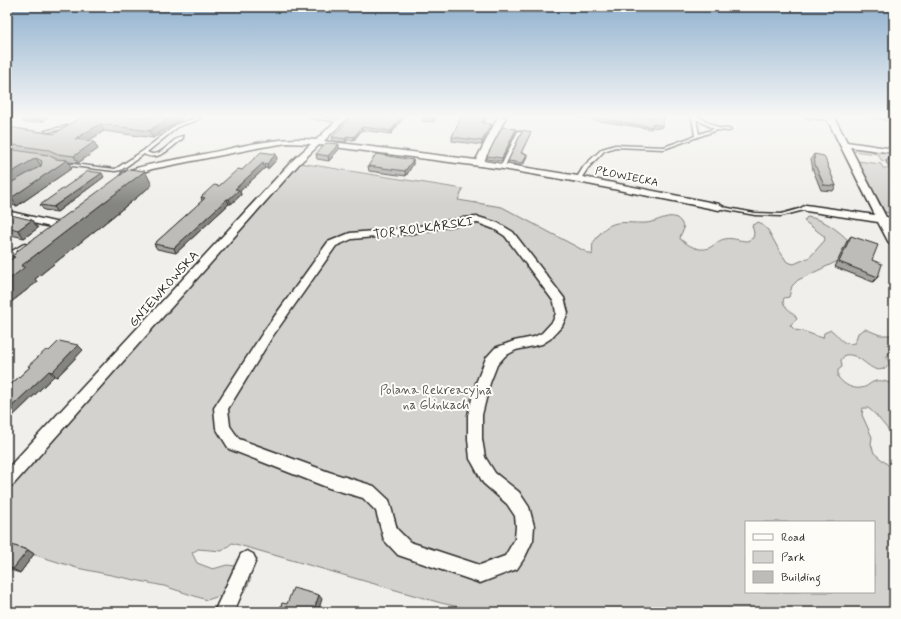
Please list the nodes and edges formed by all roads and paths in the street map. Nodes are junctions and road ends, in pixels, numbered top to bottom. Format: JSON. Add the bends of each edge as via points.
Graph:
{"nodes":[{"id":1,"x":151,"y":146,"type":"edge"},
{"id":2,"x":169,"y":146,"type":"edge"},
{"id":3,"x":257,"y":146,"type":"edge"},
{"id":4,"x":313,"y":146,"type":"edge"},
{"id":5,"x":345,"y":146,"type":"edge"},
{"id":6,"x":487,"y":146,"type":"edge"},
{"id":7,"x":512,"y":146,"type":"edge"},
{"id":8,"x":670,"y":146,"type":"edge"},
{"id":9,"x":844,"y":146,"type":"edge"},
{"id":10,"x":857,"y":146,"type":"edge"},
{"id":11,"x":894,"y":151,"type":"edge"},
{"id":12,"x":144,"y":152,"type":"junction"},
{"id":13,"x":58,"y":162,"type":"edge"},
{"id":14,"x":478,"y":164,"type":"junction"},
{"id":15,"x":503,"y":166,"type":"junction"},
{"id":16,"x":578,"y":179,"type":"junction"},
{"id":17,"x":117,"y":180,"type":"edge"},
{"id":18,"x":723,"y":208,"type":"joint"},
{"id":19,"x":806,"y":208,"type":"joint"},
{"id":20,"x":7,"y":214,"type":"edge"},
{"id":21,"x":883,"y":220,"type":"junction"},
{"id":22,"x":894,"y":221,"type":"edge"},
{"id":23,"x":43,"y":234,"type":"edge"},
{"id":24,"x":31,"y":242,"type":"edge"},
{"id":25,"x":894,"y":243,"type":"edge"},
{"id":26,"x":7,"y":260,"type":"edge"},
{"id":27,"x":221,"y":408,"type":"joint"},
{"id":28,"x":7,"y":480,"type":"edge"},
{"id":29,"x":247,"y":560,"type":"dead end"},
{"id":30,"x":224,"y":612,"type":"edge"}],
"edges":[{"from":1,"to":12,"type":"lane"},
{"from":2,"to":12,"type":"lane","via":[[158,154],[150,155]]},
{"from":3,"to":17,"type":"street","name":"PŁOWIECKA","via":[[133,172]]},
{"from":4,"to":28,"type":"street","name":"GNIEWKOWSKA"},
{"from":5,"to":14,"type":"street","name":"PŁOWIECKA"},
{"from":6,"to":14,"type":"street"},
{"from":7,"to":15,"type":"lane"},
{"from":8,"to":16,"type":"lane","via":[[664,148],[615,146],[603,150]]},
{"from":9,"to":21,"type":"street"},
{"from":10,"to":11,"type":"street"},
{"from":12,"to":13,"type":"lane","via":[[115,170]]},
{"from":14,"to":15,"type":"street","name":"PŁOWIECKA"},
{"from":15,"to":16,"type":"street","name":"PŁOWIECKA"},
{"from":16,"to":18,"type":"street","name":"PŁOWIECKA"},
{"from":18,"to":19,"type":"lane","via":[[755,214],[781,215]]},
{"from":19,"to":21,"type":"street"},
{"from":20,"to":23,"type":"street","via":[[58,223]]},
{"from":21,"to":22,"type":"street"},
{"from":21,"to":25,"type":"street"},
{"from":24,"to":26,"type":"street"},
{"from":27,"to":27,"type":"street","name":"TOR ROLKARSKI","via":[[323,254],[332,244],[350,236],[409,231],[462,221],[478,220],[495,224],[509,234],[560,300],[562,312],[558,323],[546,336],[538,341],[500,352],[491,362],[482,383],[475,415],[478,459],[489,478],[513,498],[523,513],[525,526],[524,540],[511,563],[493,571],[480,574],[404,549],[390,534],[382,506],[368,492],[234,444],[223,428]]},
{"from":29,"to":30,"type":"street"}]}
